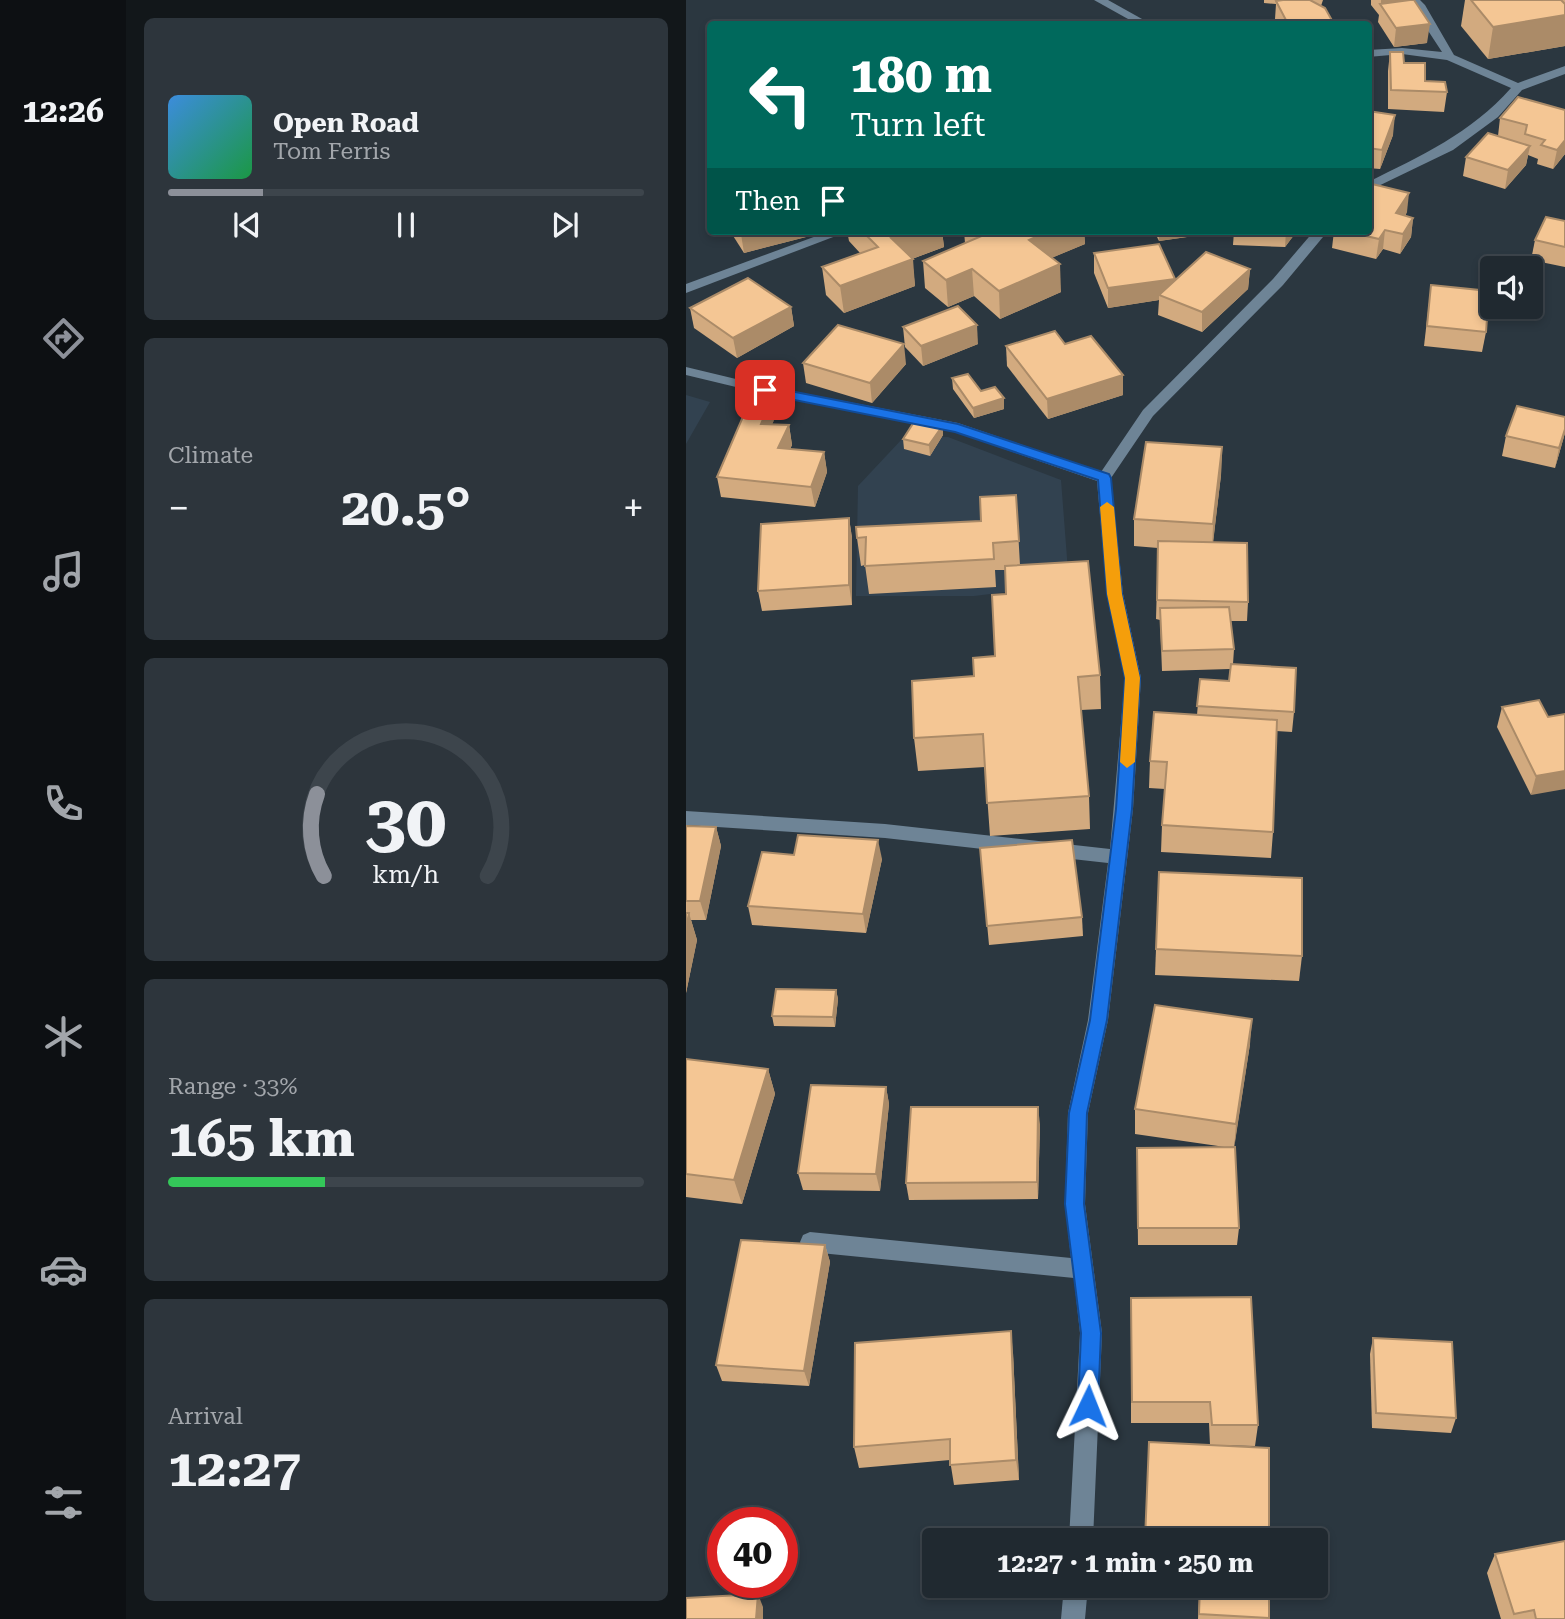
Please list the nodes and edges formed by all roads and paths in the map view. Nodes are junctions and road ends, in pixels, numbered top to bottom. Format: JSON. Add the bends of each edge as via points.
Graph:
{"nodes":[{"id":1,"x":1100,"y":0,"type":"edge"},
{"id":2,"x":1414,"y":0,"type":"edge"},
{"id":3,"x":1139,"y":21,"type":"edge"},
{"id":4,"x":1372,"y":54,"type":"edge"},
{"id":5,"x":1450,"y":57,"type":"junction"},
{"id":6,"x":1565,"y":70,"type":"edge"},
{"id":7,"x":1518,"y":87,"type":"junction"},
{"id":8,"x":1372,"y":185,"type":"edge"},
{"id":9,"x":831,"y":235,"type":"edge"},
{"id":10,"x":1318,"y":235,"type":"edge"},
{"id":11,"x":686,"y":289,"type":"edge"},
{"id":12,"x":686,"y":371,"type":"edge"},
{"id":13,"x":1104,"y":478,"type":"junction"},
{"id":14,"x":686,"y":818,"type":"edge"},
{"id":15,"x":1118,"y":857,"type":"junction"},
{"id":16,"x":810,"y":1242,"type":"edge"},
{"id":17,"x":1083,"y":1269,"type":"junction"},
{"id":18,"x":1082,"y":1528,"type":"edge"},
{"id":19,"x":1075,"y":1598,"type":"edge"},
{"id":20,"x":1073,"y":1619,"type":"edge"}],
"edges":[{"from":1,"to":3,"type":"street"},
{"from":2,"to":5,"type":"street"},
{"from":4,"to":5,"type":"street","via":[[1402,51]]},
{"from":5,"to":7,"type":"street"},
{"from":6,"to":7,"type":"street"},
{"from":7,"to":8,"type":"street","via":[[1494,114],[1449,147]]},
{"from":9,"to":11,"type":"street"},
{"from":10,"to":13,"type":"street","via":[[1278,282],[1148,414]]},
{"from":12,"to":13,"type":"street","via":[[958,428]]},
{"from":13,"to":15,"type":"street","via":[[1115,594],[1133,678]]},
{"from":14,"to":15,"type":"street","via":[[885,831]]},
{"from":15,"to":17,"type":"street","via":[[1098,1020],[1078,1113],[1075,1204]]},
{"from":16,"to":17,"type":"street"},
{"from":17,"to":18,"type":"street","via":[[1091,1333]]},
{"from":19,"to":20,"type":"street"}]}
